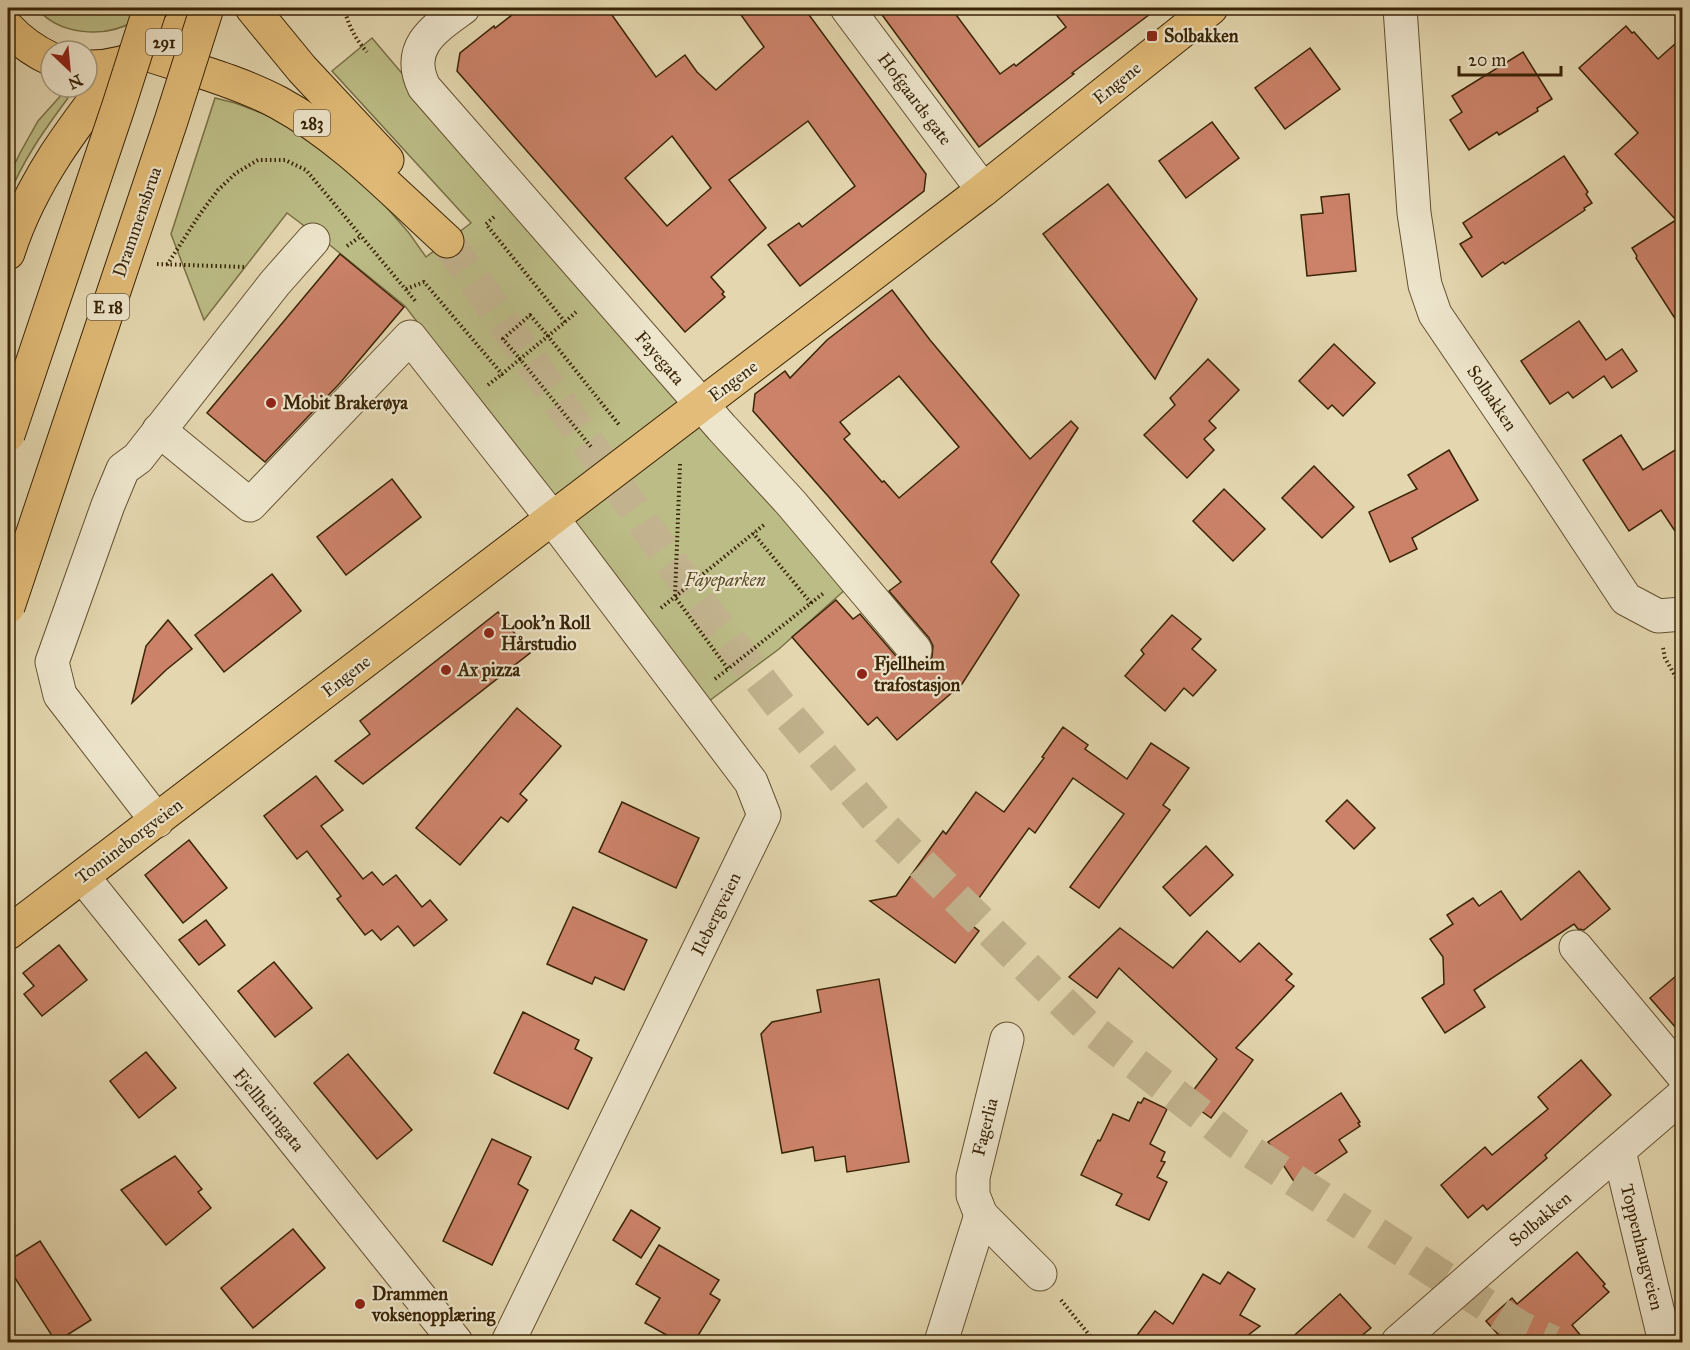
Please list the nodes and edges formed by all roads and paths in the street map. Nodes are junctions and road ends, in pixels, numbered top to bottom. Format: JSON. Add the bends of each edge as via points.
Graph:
{"nodes":[{"id":1,"x":150,"y":8,"type":"edge"},
{"id":2,"x":193,"y":8,"type":"edge"},
{"id":3,"x":207,"y":8,"type":"edge"},
{"id":4,"x":252,"y":8,"type":"edge"},
{"id":5,"x":344,"y":8,"type":"edge"},
{"id":6,"x":463,"y":8,"type":"edge"},
{"id":7,"x":847,"y":8,"type":"edge"},
{"id":8,"x":1210,"y":8,"type":"edge"},
{"id":9,"x":1400,"y":8,"type":"edge"},
{"id":10,"x":8,"y":28,"type":"edge"},
{"id":11,"x":367,"y":52,"type":"dead end"},
{"id":12,"x":32,"y":56,"type":"edge"},
{"id":13,"x":135,"y":58,"type":"junction"},
{"id":14,"x":99,"y":67,"type":"edge"},
{"id":15,"x":983,"y":190,"type":"junction"},
{"id":16,"x":495,"y":217,"type":"dead end"},
{"id":17,"x":313,"y":240,"type":"dead end"},
{"id":18,"x":8,"y":253,"type":"edge"},
{"id":19,"x":275,"y":283,"type":"junction"},
{"id":20,"x":406,"y":289,"type":"junction"},
{"id":21,"x":420,"y":307,"type":"dead end"},
{"id":22,"x":548,"y":336,"type":"junction"},
{"id":23,"x":520,"y":359,"type":"junction"},
{"id":24,"x":502,"y":374,"type":"junction"},
{"id":25,"x":483,"y":390,"type":"dead end"},
{"id":26,"x":692,"y":412,"type":"junction"},
{"id":27,"x":159,"y":430,"type":"junction"},
{"id":28,"x":8,"y":435,"type":"edge"},
{"id":29,"x":639,"y":451,"type":"junction"},
{"id":30,"x":612,"y":472,"type":"junction"},
{"id":31,"x":791,"y":503,"type":"junction"},
{"id":32,"x":552,"y":518,"type":"junction"},
{"id":33,"x":753,"y":533,"type":"junction"},
{"id":34,"x":675,"y":597,"type":"junction"},
{"id":35,"x":8,"y":607,"type":"edge"},
{"id":36,"x":1670,"y":615,"type":"edge"},
{"id":37,"x":635,"y":629,"type":"junction"},
{"id":38,"x":915,"y":650,"type":"dead end"},
{"id":39,"x":1683,"y":688,"type":"edge"},
{"id":40,"x":251,"y":749,"type":"joint"},
{"id":41,"x":157,"y":821,"type":"junction"},
{"id":42,"x":83,"y":877,"type":"junction"},
{"id":43,"x":8,"y":933,"type":"edge"},
{"id":44,"x":1576,"y":947,"type":"dead end"},
{"id":45,"x":1007,"y":1039,"type":"dead end"},
{"id":46,"x":1683,"y":1074,"type":"edge"},
{"id":47,"x":1683,"y":1096,"type":"edge"},
{"id":48,"x":1618,"y":1151,"type":"junction"},
{"id":49,"x":981,"y":1215,"type":"junction"},
{"id":50,"x":1040,"y":1274,"type":"joint"},
{"id":51,"x":456,"y":1342,"type":"edge"},
{"id":52,"x":508,"y":1342,"type":"edge"},
{"id":53,"x":941,"y":1342,"type":"edge"},
{"id":54,"x":1095,"y":1342,"type":"edge"},
{"id":55,"x":1398,"y":1342,"type":"edge"},
{"id":56,"x":1665,"y":1342,"type":"edge"}],
"edges":[{"from":1,"to":28,"type":"main road","bridge":true},
{"from":2,"to":13,"type":"main road","number":"291","via":[[164,42]]},
{"from":3,"to":35,"type":"main road","name":"Drammensbrua","number":"E 18","bridge":true},
{"from":4,"to":13,"type":"main road","number":"283","via":[[302,69],[413,189],[447,241],[319,127],[278,102],[254,91]]},
{"from":5,"to":11,"type":"path","via":[[353,33]]},
{"from":6,"to":26,"type":"street","name":"Fayegata","via":[[433,30],[421,46],[418,75],[424,87]]},
{"from":7,"to":15,"type":"street","name":"Hofgaards gate"},
{"from":8,"to":15,"type":"main road","name":"Engene"},
{"from":9,"to":36,"type":"street","name":"Solbakken","via":[[1414,213],[1425,285],[1435,314],[1626,599]]},
{"from":10,"to":12,"type":"main road"},
{"from":13,"to":14,"type":"main road","number":"291"},
{"from":13,"to":18,"type":"main road","via":[[70,131],[28,200]]},
{"from":15,"to":26,"type":"main road","name":"Engene"},
{"from":16,"to":22,"type":"path","via":[[486,224],[565,322]]},
{"from":17,"to":19,"type":"street"},
{"from":19,"to":20,"type":"path","via":[[243,266],[167,265],[218,189],[258,160],[285,160],[306,170]]},
{"from":19,"to":27,"type":"street"},
{"from":20,"to":21,"type":"path"},
{"from":20,"to":24,"type":"path","via":[[424,282]]},
{"from":22,"to":23,"type":"path"},
{"from":22,"to":23,"type":"path","via":[[530,315],[503,339]]},
{"from":22,"to":29,"type":"path"},
{"from":23,"to":24,"type":"path"},
{"from":23,"to":30,"type":"path"},
{"from":24,"to":25,"type":"path"},
{"from":26,"to":29,"type":"main road","name":"Engene"},
{"from":26,"to":31,"type":"street","name":"Fayegata"},
{"from":26,"to":34,"type":"path"},
{"from":27,"to":32,"type":"street","name":"Ilebergveien","via":[[250,505],[410,337]]},
{"from":27,"to":41,"type":"street","via":[[138,458],[123,469],[52,662],[60,695]]},
{"from":29,"to":30,"type":"main road","name":"Engene"},
{"from":30,"to":32,"type":"main road","name":"Engene"},
{"from":31,"to":33,"type":"path"},
{"from":31,"to":38,"type":"street","name":"Fayegata"},
{"from":32,"to":37,"type":"street","name":"Ilebergveien"},
{"from":32,"to":40,"type":"main road","name":"Engene"},
{"from":33,"to":34,"type":"path"},
{"from":33,"to":34,"type":"path","via":[[811,603],[729,669]]},
{"from":34,"to":37,"type":"path"},
{"from":36,"to":39,"type":"path","via":[[1665,658]]},
{"from":37,"to":52,"type":"street","name":"Ilebergveien","via":[[751,782],[764,815]]},
{"from":40,"to":41,"type":"main road","name":"Tomineborgveien"},
{"from":41,"to":42,"type":"main road","name":"Tomineborgveien"},
{"from":42,"to":43,"type":"main road","name":"Tomineborgveien"},
{"from":42,"to":51,"type":"street","name":"Fjellheimgata"},
{"from":44,"to":46,"type":"street"},
{"from":45,"to":49,"type":"street","name":"Fagerlia","via":[[973,1177],[973,1195]]},
{"from":47,"to":48,"type":"street","name":"Solbakken"},
{"from":48,"to":55,"type":"street","name":"Solbakken"},
{"from":48,"to":56,"type":"street","name":"Toppenhaugveien"},
{"from":49,"to":50,"type":"street","name":"Fagerlia"},
{"from":49,"to":53,"type":"street"},
{"from":50,"to":54,"type":"path"}]}
